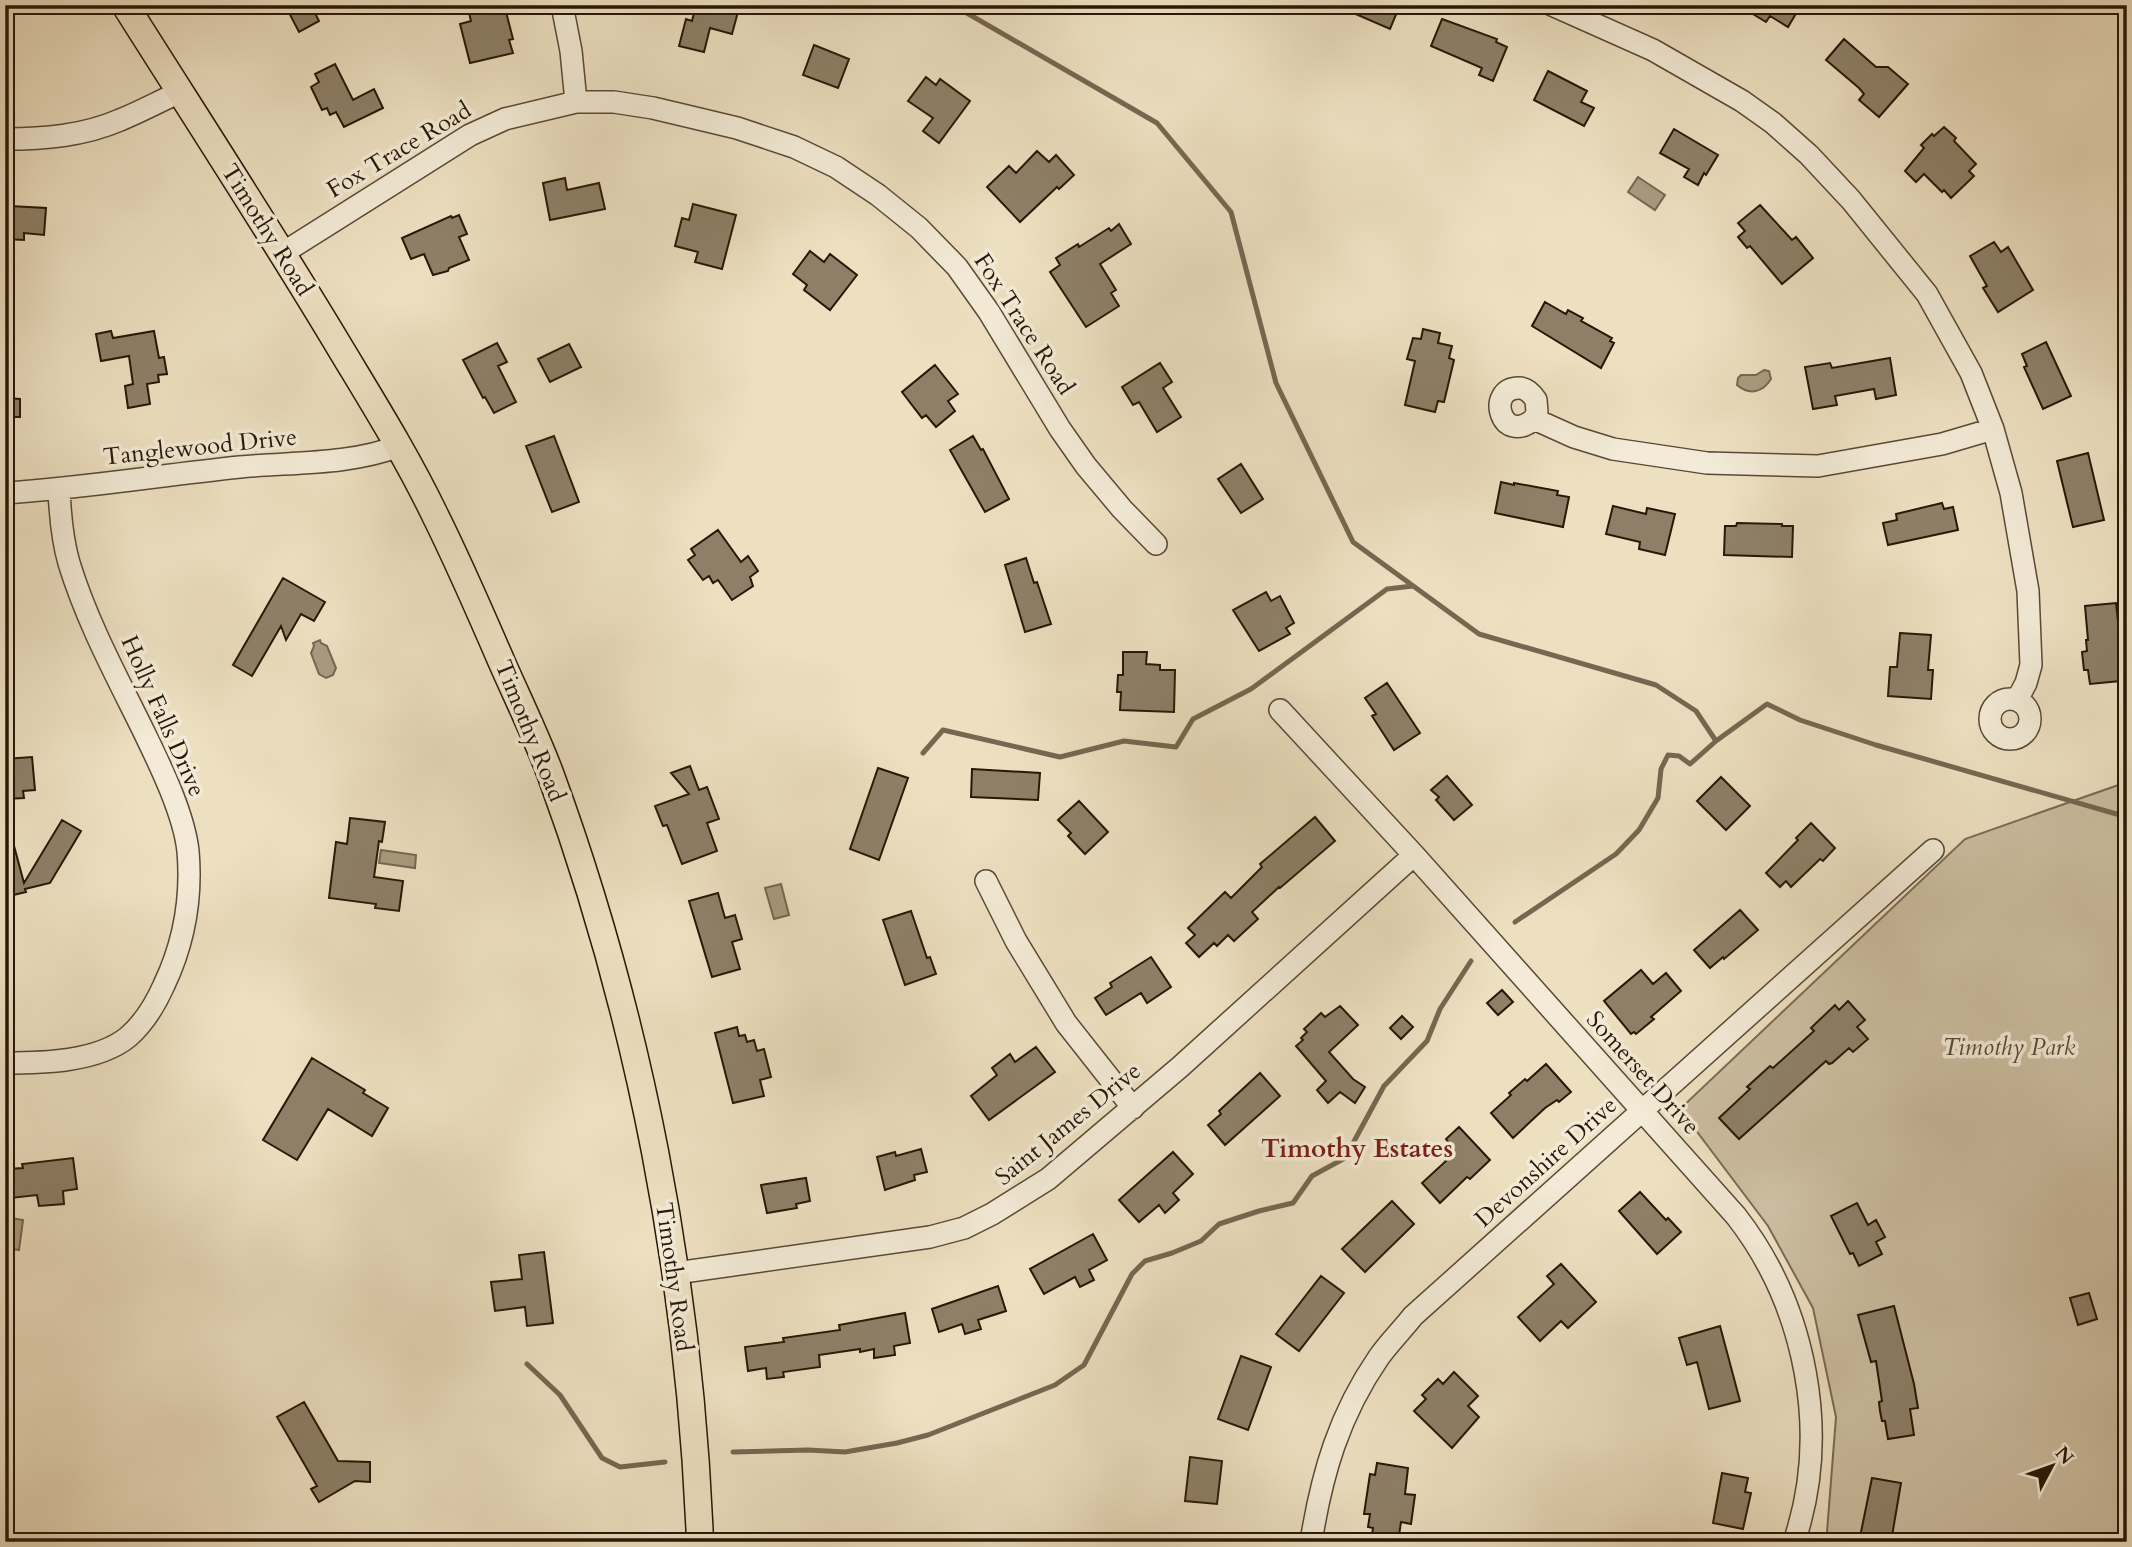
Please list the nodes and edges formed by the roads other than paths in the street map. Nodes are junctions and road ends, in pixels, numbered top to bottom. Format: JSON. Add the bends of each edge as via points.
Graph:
{"nodes":[{"id":1,"x":125,"y":5,"type":"edge"},
{"id":2,"x":562,"y":5,"type":"edge"},
{"id":3,"x":1552,"y":5,"type":"edge"},
{"id":4,"x":180,"y":92,"type":"junction"},
{"id":5,"x":576,"y":102,"type":"junction"},
{"id":6,"x":5,"y":139,"type":"edge"},
{"id":7,"x":283,"y":253,"type":"junction"},
{"id":8,"x":1534,"y":419,"type":"dead end"},
{"id":9,"x":1993,"y":429,"type":"junction"},
{"id":10,"x":399,"y":446,"type":"junction"},
{"id":11,"x":59,"y":489,"type":"junction"},
{"id":12,"x":5,"y":493,"type":"edge"},
{"id":13,"x":1156,"y":544,"type":"dead end"},
{"id":14,"x":2017,"y":700,"type":"dead end"},
{"id":15,"x":1280,"y":710,"type":"dead end"},
{"id":16,"x":1933,"y":850,"type":"dead end"},
{"id":17,"x":1414,"y":855,"type":"junction"},
{"id":18,"x":986,"y":881,"type":"dead end"},
{"id":19,"x":5,"y":1063,"type":"edge"},
{"id":20,"x":1133,"y":1108,"type":"junction"},
{"id":21,"x":1642,"y":1110,"type":"junction"},
{"id":22,"x":676,"y":1273,"type":"junction"},
{"id":23,"x":700,"y":1542,"type":"edge"},
{"id":24,"x":1311,"y":1542,"type":"edge"},
{"id":25,"x":1794,"y":1542,"type":"edge"}],
"edges":[{"from":1,"to":4,"type":"main road","name":"Timothy Road"},
{"from":2,"to":5,"type":"street"},
{"from":3,"to":9,"type":"street","via":[[1708,80],[1773,123],[1809,155],[1927,294],[1971,373]]},
{"from":4,"to":6,"type":"street","via":[[80,133]]},
{"from":4,"to":7,"type":"main road","name":"Timothy Road"},
{"from":5,"to":7,"type":"street","name":"Fox Trace Road","via":[[506,119],[470,135]]},
{"from":5,"to":13,"type":"street","name":"Fox Trace Road","via":[[653,108],[737,128],[836,167],[877,195],[919,228],[957,267],[1086,466]]},
{"from":7,"to":10,"type":"main road","name":"Timothy Road"},
{"from":8,"to":9,"type":"street","via":[[1613,449],[1721,464],[1818,466],[1942,444]]},
{"from":9,"to":14,"type":"street","via":[[2011,493],[2028,591],[2031,665]]},
{"from":10,"to":11,"type":"street","name":"Tanglewood Drive","via":[[356,458]]},
{"from":10,"to":22,"type":"main road","name":"Timothy Road","via":[[465,577],[548,767],[625,1018]]},
{"from":11,"to":12,"type":"street","name":"Tanglewood Drive"},
{"from":11,"to":19,"type":"street","name":"Holly Falls Drive","via":[[68,560],[82,601],[167,780],[179,817],[188,848],[187,912],[181,941],[159,995],[127,1037],[107,1048],[59,1061]]},
{"from":15,"to":17,"type":"street","name":"Somerset Drive"},
{"from":16,"to":21,"type":"street","name":"Devonshire Drive"},
{"from":17,"to":20,"type":"street","name":"Saint James Drive"},
{"from":17,"to":21,"type":"street","name":"Somerset Drive"},
{"from":18,"to":20,"type":"street","via":[[1066,1023]]},
{"from":20,"to":22,"type":"street","name":"Saint James Drive","via":[[1039,1185],[964,1228],[902,1242]]},
{"from":21,"to":24,"type":"street","name":"Devonshire Drive","via":[[1413,1316],[1380,1356],[1349,1406],[1326,1465]]},
{"from":21,"to":25,"type":"street","name":"Somerset Drive","via":[[1753,1238],[1793,1322],[1810,1410],[1809,1482]]},
{"from":22,"to":23,"type":"main road","name":"Timothy Road"}]}
